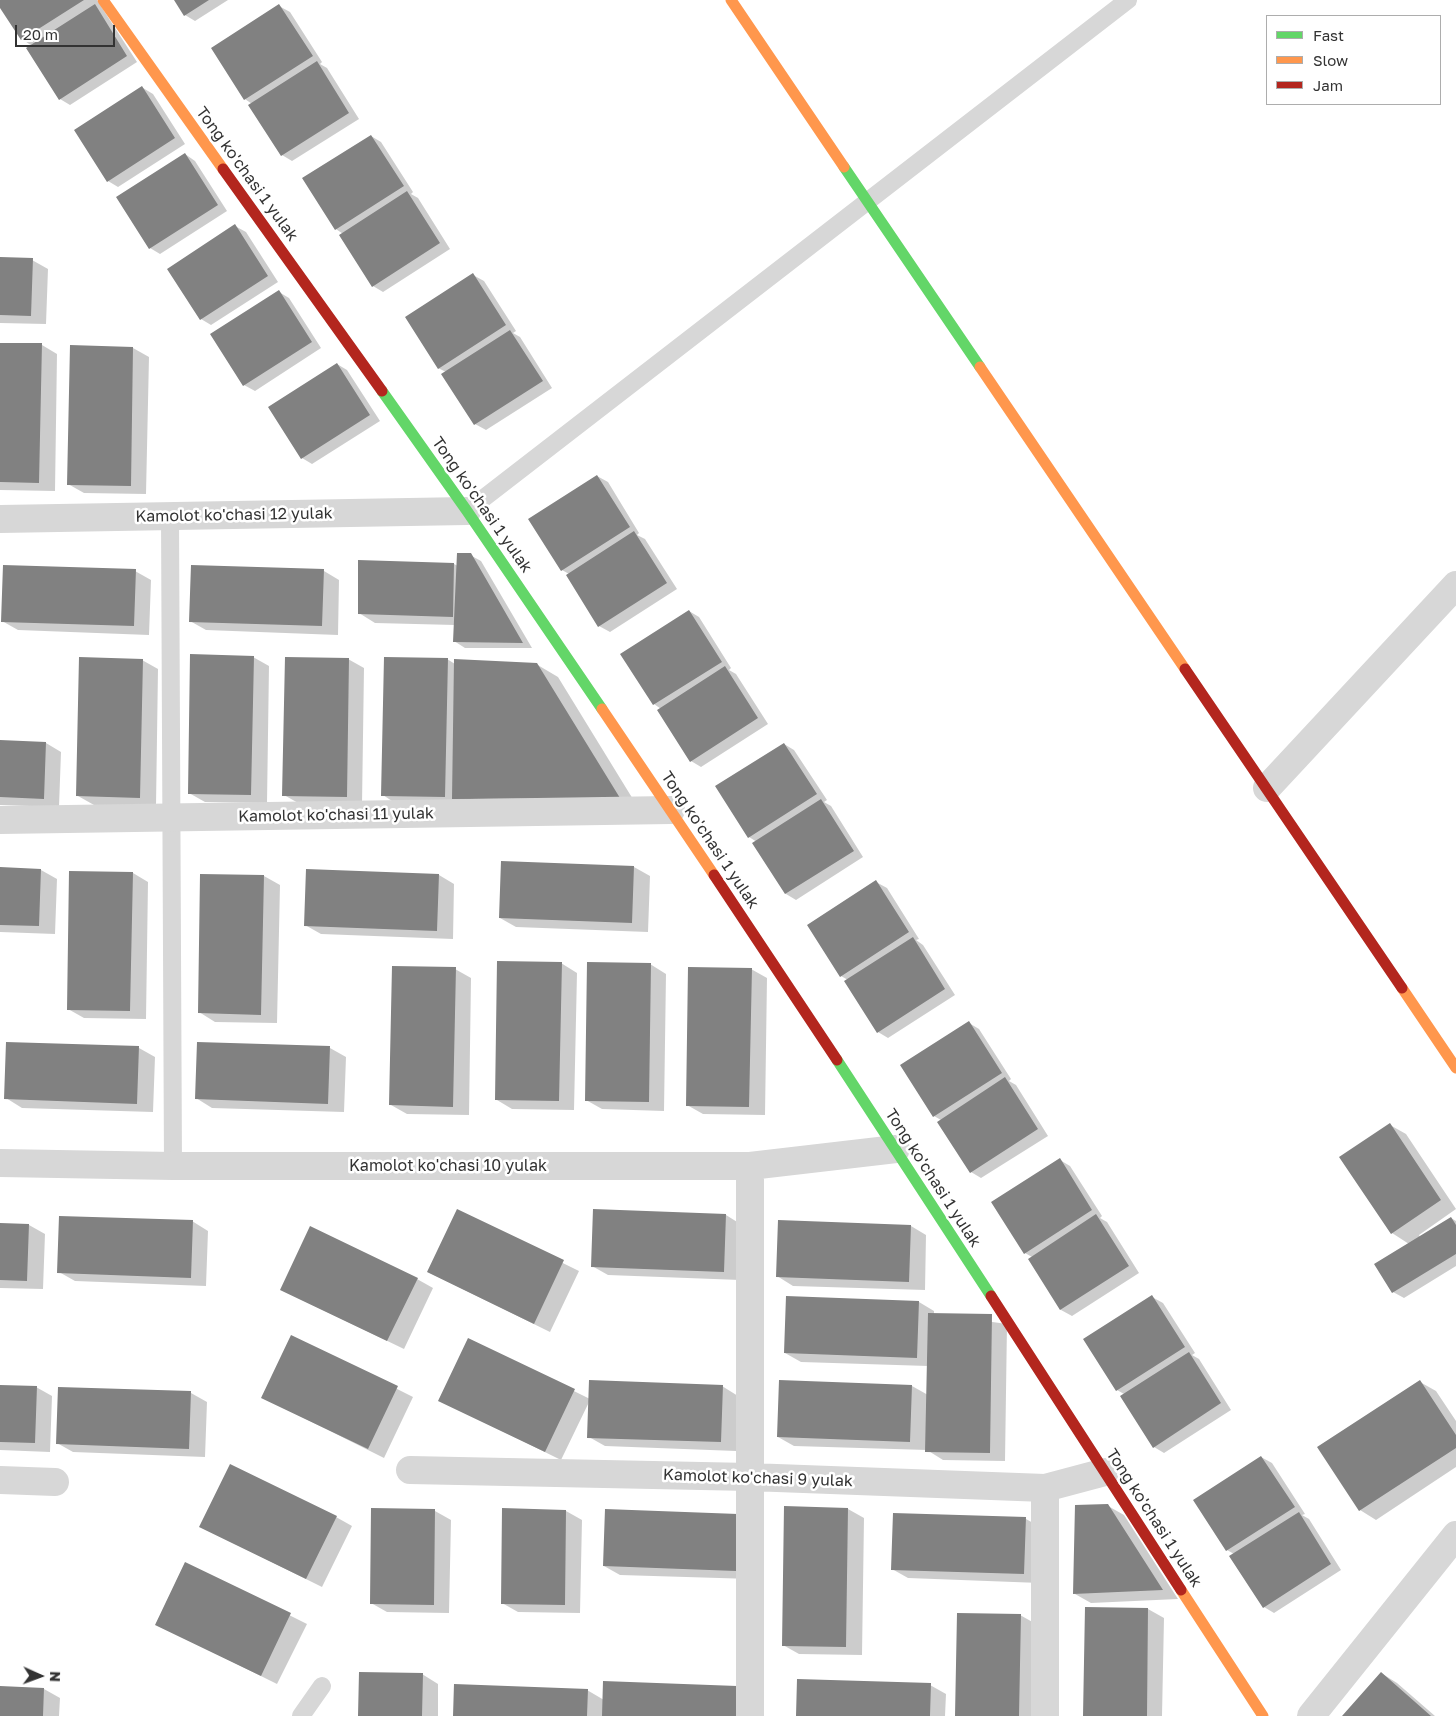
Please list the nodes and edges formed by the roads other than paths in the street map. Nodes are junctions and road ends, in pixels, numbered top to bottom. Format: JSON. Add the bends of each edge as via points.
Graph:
{"nodes":[{"id":1,"x":103,"y":0,"type":"edge"},
{"id":2,"x":731,"y":0,"type":"edge"},
{"id":3,"x":1128,"y":0,"type":"edge"},
{"id":4,"x":868,"y":202,"type":"junction"},
{"id":5,"x":467,"y":510,"type":"junction"},
{"id":6,"x":170,"y":516,"type":"junction"},
{"id":7,"x":0,"y":519,"type":"edge"},
{"id":8,"x":1456,"y":585,"type":"edge"},
{"id":9,"x":1268,"y":788,"type":"junction"},
{"id":10,"x":671,"y":810,"type":"junction"},
{"id":11,"x":172,"y":817,"type":"junction"},
{"id":12,"x":0,"y":820,"type":"edge"},
{"id":13,"x":1456,"y":1068,"type":"edge"},
{"id":14,"x":896,"y":1149,"type":"junction"},
{"id":15,"x":0,"y":1163,"type":"edge"},
{"id":16,"x":174,"y":1166,"type":"junction"},
{"id":17,"x":750,"y":1166,"type":"junction"},
{"id":18,"x":410,"y":1470,"type":"dead end"},
{"id":19,"x":1105,"y":1472,"type":"junction"},
{"id":20,"x":750,"y":1478,"type":"junction"},
{"id":21,"x":0,"y":1480,"type":"edge"},
{"id":22,"x":55,"y":1482,"type":"dead end"},
{"id":23,"x":1045,"y":1488,"type":"junction"},
{"id":24,"x":1456,"y":1535,"type":"edge"},
{"id":25,"x":322,"y":1686,"type":"dead end"},
{"id":26,"x":301,"y":1716,"type":"edge"},
{"id":27,"x":750,"y":1716,"type":"edge"},
{"id":28,"x":1045,"y":1716,"type":"edge"},
{"id":29,"x":1263,"y":1716,"type":"edge"},
{"id":30,"x":1311,"y":1716,"type":"edge"}],
"edges":[{"from":1,"to":5,"type":"street","name":"Tong ko'chasi 1 yulak"},
{"from":2,"to":4,"type":"street"},
{"from":3,"to":4,"type":"lane"},
{"from":4,"to":5,"type":"lane"},
{"from":4,"to":9,"type":"street"},
{"from":5,"to":6,"type":"street","name":"Kamolot ko'chasi 12 yulak"},
{"from":5,"to":10,"type":"street","name":"Tong ko'chasi 1 yulak"},
{"from":6,"to":7,"type":"street","name":"Kamolot ko'chasi 12 yulak"},
{"from":6,"to":11,"type":"lane"},
{"from":8,"to":9,"type":"street"},
{"from":9,"to":13,"type":"street"},
{"from":10,"to":11,"type":"street","name":"Kamolot ko'chasi 11 yulak"},
{"from":10,"to":14,"type":"street","name":"Tong ko'chasi 1 yulak"},
{"from":11,"to":12,"type":"street","name":"Kamolot ko'chasi 11 yulak"},
{"from":11,"to":16,"type":"lane"},
{"from":14,"to":17,"type":"street","name":"Kamolot ko'chasi 10 yulak"},
{"from":14,"to":19,"type":"street","name":"Tong ko'chasi 1 yulak"},
{"from":15,"to":16,"type":"street","name":"Kamolot ko'chasi 10 yulak"},
{"from":16,"to":17,"type":"street","name":"Kamolot ko'chasi 10 yulak"},
{"from":17,"to":20,"type":"street"},
{"from":18,"to":20,"type":"street","name":"Kamolot ko'chasi 9 yulak"},
{"from":19,"to":23,"type":"street","name":"Kamolot ko'chasi 9 yulak"},
{"from":19,"to":29,"type":"street","name":"Tong ko'chasi 1 yulak"},
{"from":20,"to":23,"type":"street","name":"Kamolot ko'chasi 9 yulak"},
{"from":20,"to":27,"type":"street"},
{"from":21,"to":22,"type":"street"},
{"from":23,"to":28,"type":"street"},
{"from":24,"to":30,"type":"street"},
{"from":25,"to":26,"type":"lane"}]}
